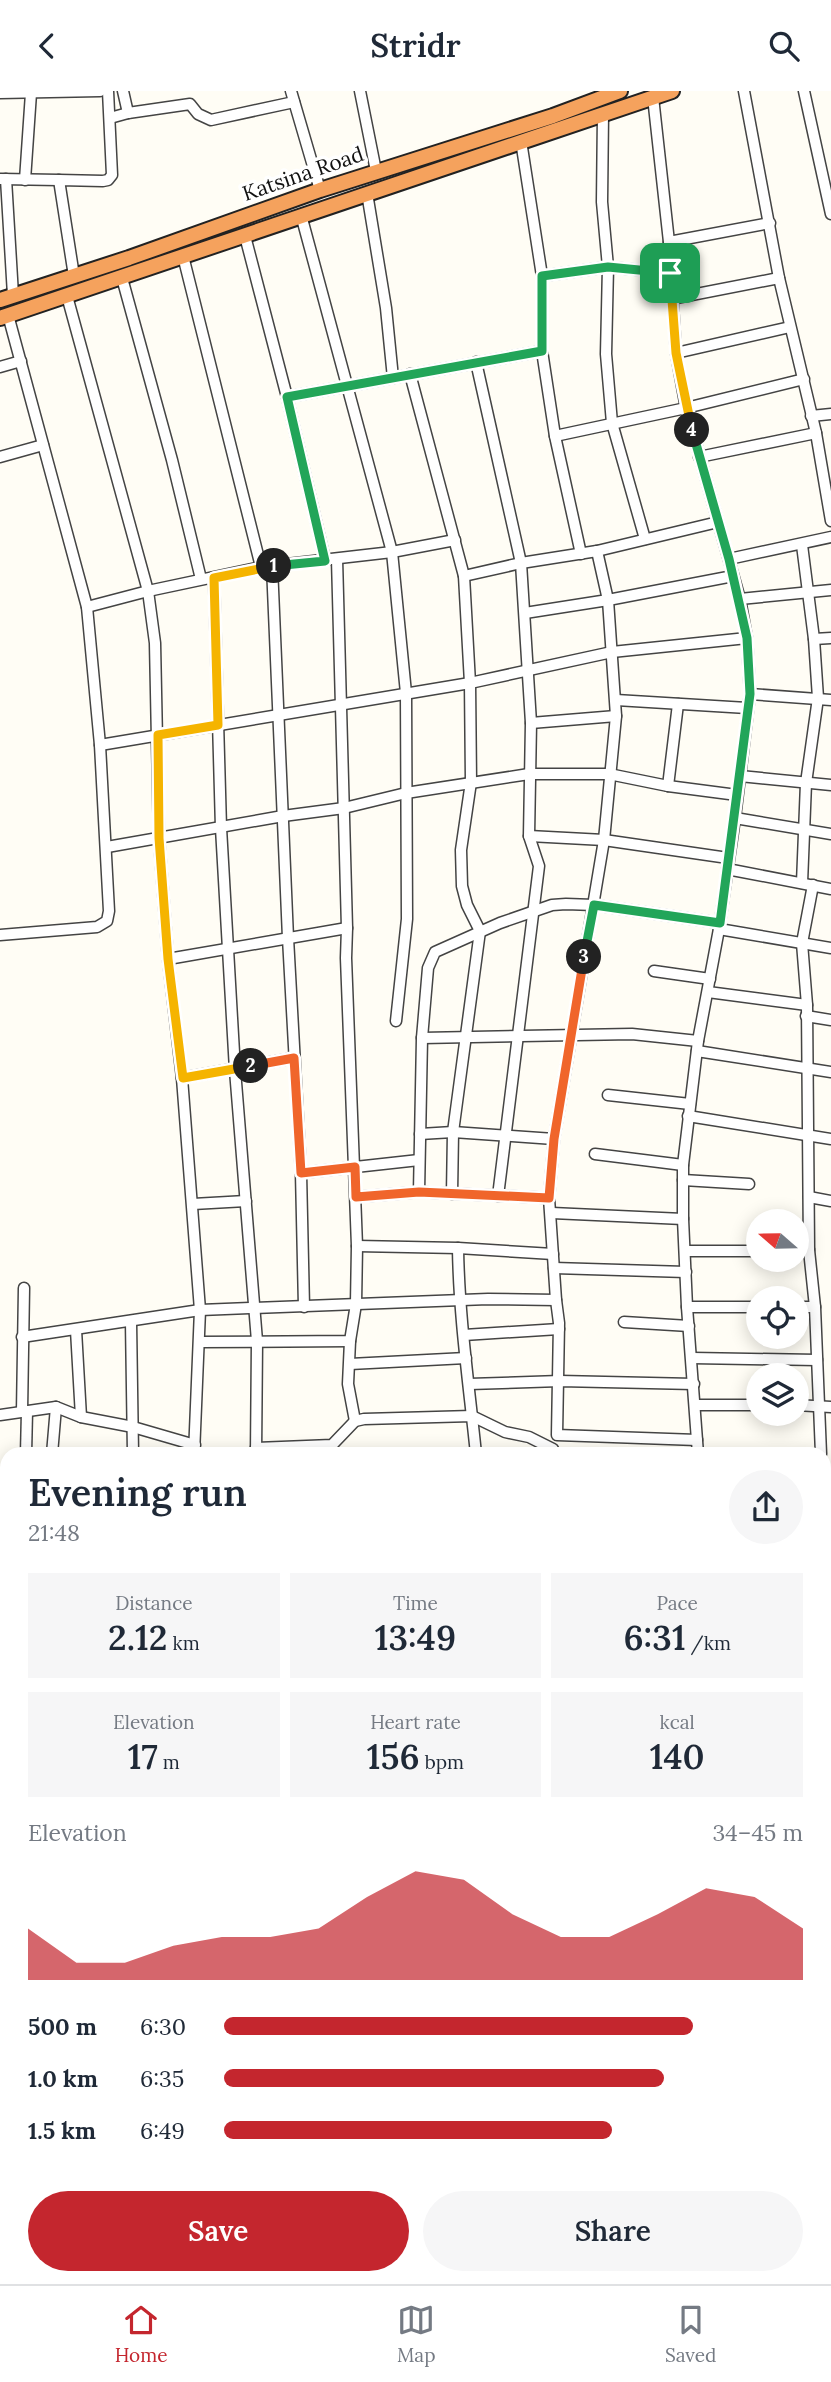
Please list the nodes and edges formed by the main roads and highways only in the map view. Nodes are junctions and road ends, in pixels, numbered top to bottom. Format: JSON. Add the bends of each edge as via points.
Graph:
{"nodes":[{"id":1,"x":620,"y":91,"type":"edge"},
{"id":2,"x":672,"y":91,"type":"edge"},
{"id":3,"x":644,"y":96,"type":"edge"},
{"id":4,"x":6,"y":298,"type":"edge"},
{"id":5,"x":4,"y":316,"type":"edge"}],
"edges":[{"from":1,"to":4,"type":"highway","name":"Katsina Road"},
{"from":2,"to":3,"type":"highway"},
{"from":3,"to":5,"type":"highway"}]}
